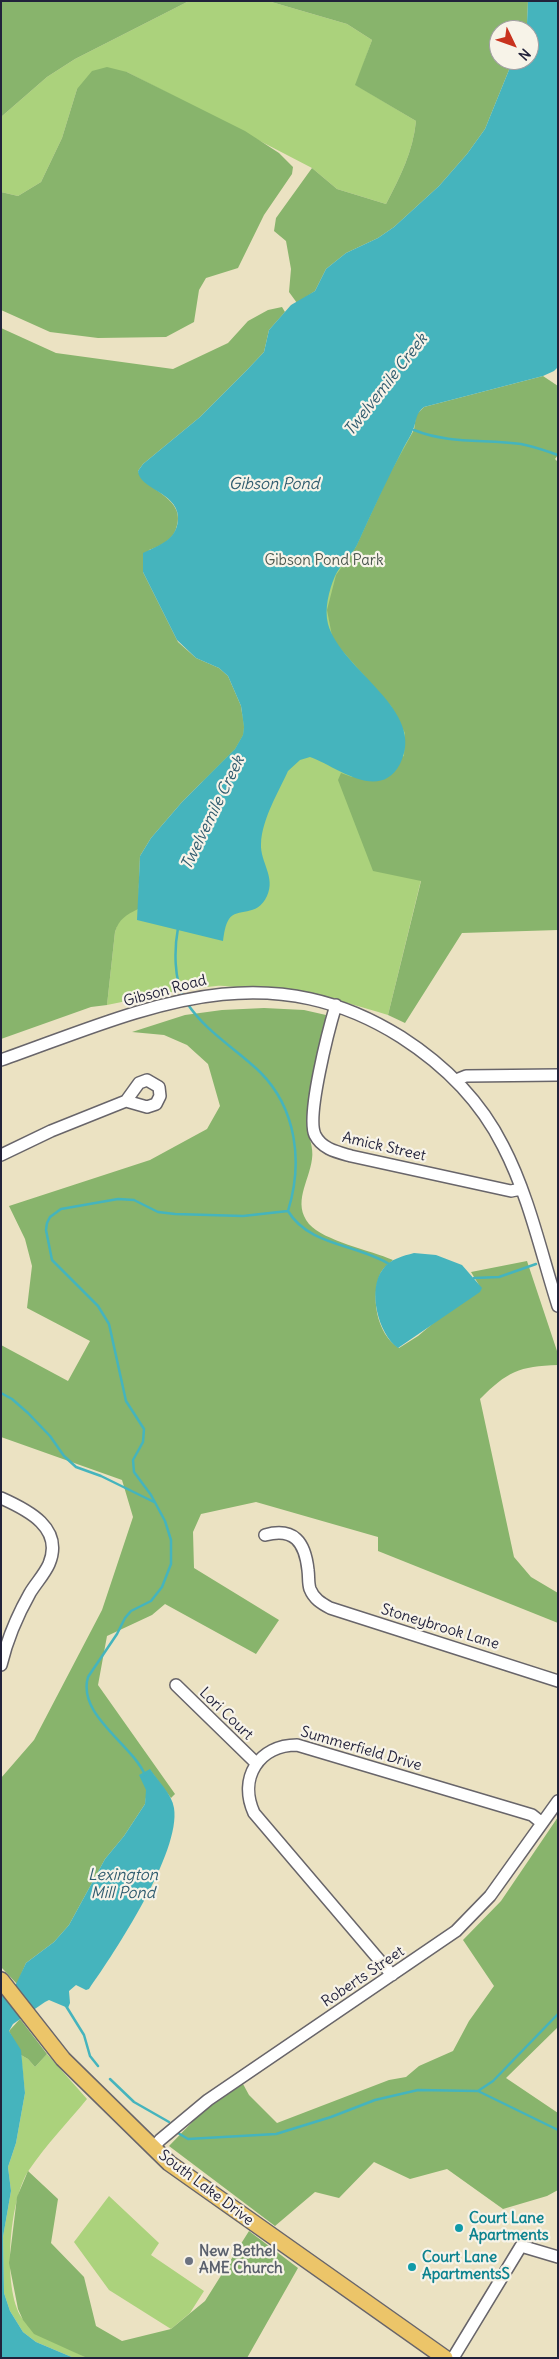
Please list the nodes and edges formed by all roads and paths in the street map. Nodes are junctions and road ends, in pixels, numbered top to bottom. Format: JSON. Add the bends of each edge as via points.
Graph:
{"nodes":[{"id":1,"x":336,"y":1005,"type":"junction"},
{"id":2,"x":1,"y":1060,"type":"edge"},
{"id":3,"x":558,"y":1074,"type":"edge"},
{"id":4,"x":456,"y":1080,"type":"junction"},
{"id":5,"x":126,"y":1101,"type":"dead end"},
{"id":6,"x":1,"y":1155,"type":"edge"},
{"id":7,"x":521,"y":1188,"type":"junction"},
{"id":8,"x":558,"y":1306,"type":"edge"},
{"id":9,"x":1,"y":1498,"type":"edge"},
{"id":10,"x":265,"y":1535,"type":"dead end"},
{"id":11,"x":1,"y":1665,"type":"edge"},
{"id":12,"x":558,"y":1680,"type":"edge"},
{"id":13,"x":176,"y":1685,"type":"dead end"},
{"id":14,"x":256,"y":1763,"type":"junction"},
{"id":15,"x":558,"y":1801,"type":"edge"},
{"id":16,"x":542,"y":1823,"type":"junction"},
{"id":17,"x":392,"y":1975,"type":"junction"},
{"id":18,"x":4,"y":1983,"type":"edge"},
{"id":19,"x":154,"y":2147,"type":"junction"},
{"id":20,"x":558,"y":2257,"type":"edge"},
{"id":21,"x":445,"y":2358,"type":"edge"},
{"id":22,"x":453,"y":2358,"type":"edge"}],
"edges":[{"from":1,"to":2,"type":"street","name":"Gibson Road","via":[[282,994],[220,993],[162,1004]]},
{"from":1,"to":4,"type":"street","name":"Gibson Road","via":[[389,1030]]},
{"from":1,"to":7,"type":"street","name":"Amick Street","via":[[324,1048],[314,1116],[314,1133],[322,1143],[351,1156],[511,1191]]},
{"from":3,"to":4,"type":"street","via":[[466,1076]]},
{"from":4,"to":7,"type":"street","name":"Gibson Road","via":[[496,1133]]},
{"from":5,"to":6,"type":"street","via":[[50,1131]]},
{"from":7,"to":8,"type":"street","name":"Gibson Road"},
{"from":9,"to":11,"type":"street","via":[[42,1522],[50,1535],[52,1550],[48,1566],[20,1612],[4,1648]]},
{"from":10,"to":12,"type":"street","name":"Stoneybrook Lane","via":[[282,1532],[300,1542],[306,1555],[311,1600]]},
{"from":13,"to":14,"type":"street","name":"Lori Court"},
{"from":14,"to":16,"type":"street","name":"Summerfield Drive","via":[[274,1749],[297,1744],[532,1815]]},
{"from":14,"to":17,"type":"street","via":[[248,1782],[254,1813]]},
{"from":15,"to":16,"type":"street","name":"Roberts Street"},
{"from":16,"to":17,"type":"street","name":"Roberts Street","via":[[469,1920]]},
{"from":17,"to":19,"type":"street","name":"Roberts Street","via":[[208,2100]]},
{"from":18,"to":19,"type":"main road","name":"South Lake Drive","via":[[63,2059]]},
{"from":19,"to":21,"type":"main road","name":"South Lake Drive","via":[[194,2182]]},
{"from":20,"to":22,"type":"street","via":[[521,2246]]}]}
